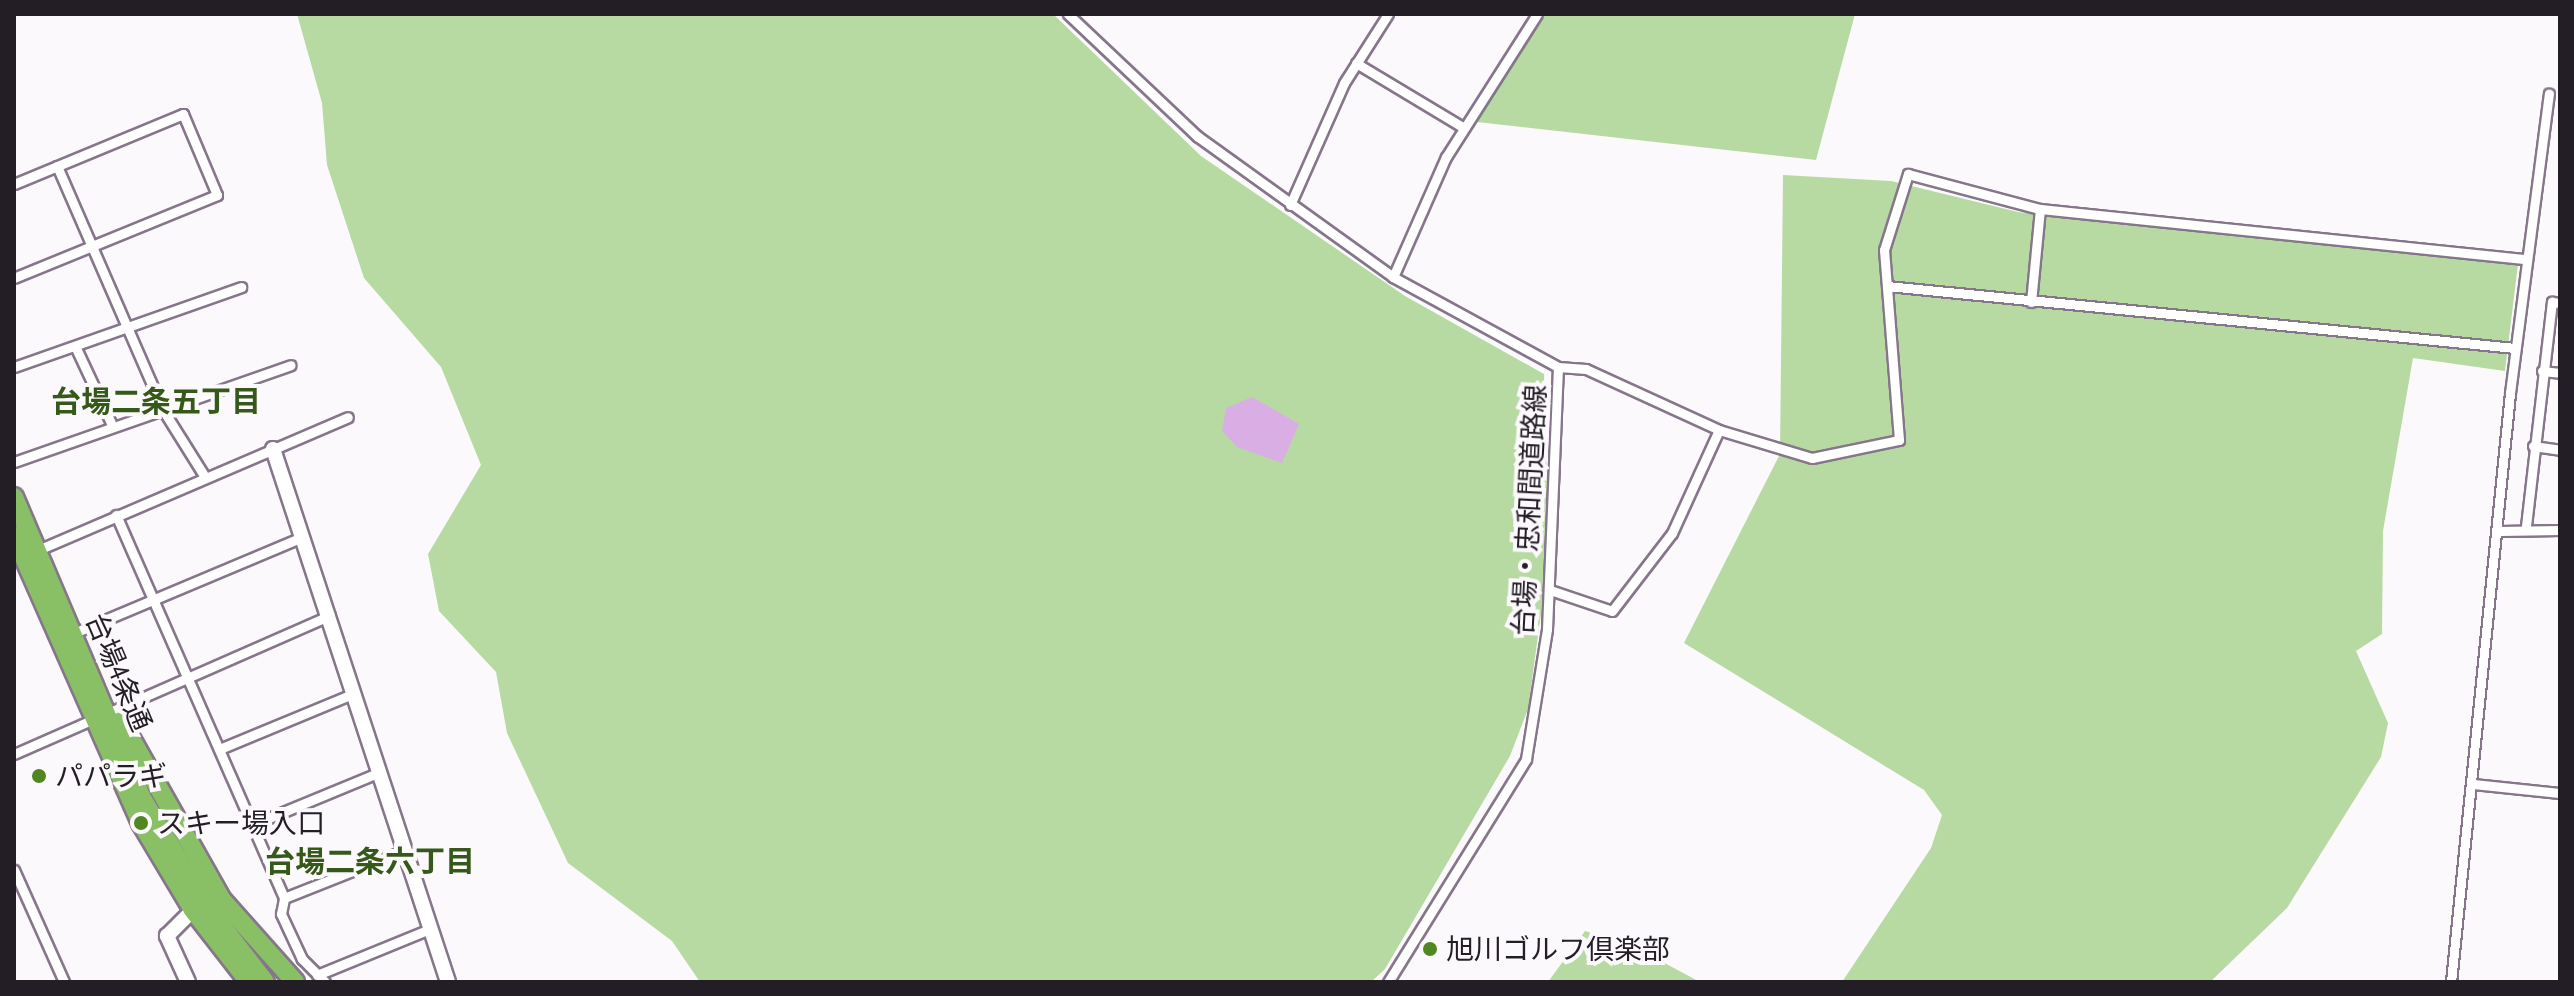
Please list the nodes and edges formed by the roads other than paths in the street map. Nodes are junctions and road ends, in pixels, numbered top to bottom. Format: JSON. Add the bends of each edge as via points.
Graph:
{"nodes":[{"id":1,"x":1068,"y":14,"type":"edge"},
{"id":2,"x":1388,"y":14,"type":"edge"},
{"id":3,"x":1537,"y":14,"type":"edge"},
{"id":4,"x":1356,"y":63,"type":"junction"},
{"id":5,"x":2549,"y":94,"type":"dead end"},
{"id":6,"x":1464,"y":128,"type":"junction"},
{"id":7,"x":57,"y":166,"type":"junction"},
{"id":8,"x":14,"y":184,"type":"edge"},
{"id":9,"x":1290,"y":205,"type":"junction"},
{"id":10,"x":2040,"y":209,"type":"junction"},
{"id":11,"x":91,"y":245,"type":"junction"},
{"id":12,"x":2526,"y":259,"type":"junction"},
{"id":13,"x":1393,"y":277,"type":"junction"},
{"id":14,"x":14,"y":278,"type":"edge"},
{"id":15,"x":1887,"y":286,"type":"junction"},
{"id":16,"x":241,"y":287,"type":"dead end"},
{"id":17,"x":2031,"y":302,"type":"junction"},
{"id":18,"x":2560,"y":303,"type":"edge"},
{"id":19,"x":125,"y":327,"type":"junction"},
{"id":20,"x":75,"y":346,"type":"junction"},
{"id":21,"x":2515,"y":348,"type":"junction"},
{"id":22,"x":291,"y":365,"type":"dead end"},
{"id":23,"x":14,"y":367,"type":"edge"},
{"id":24,"x":1558,"y":367,"type":"junction"},
{"id":25,"x":2542,"y":371,"type":"junction"},
{"id":26,"x":2560,"y":373,"type":"edge"},
{"id":27,"x":163,"y":410,"type":"junction"},
{"id":28,"x":348,"y":417,"type":"dead end"},
{"id":29,"x":113,"y":427,"type":"junction"},
{"id":30,"x":1719,"y":430,"type":"junction"},
{"id":31,"x":2533,"y":446,"type":"junction"},
{"id":32,"x":273,"y":449,"type":"junction"},
{"id":33,"x":2560,"y":450,"type":"edge"},
{"id":34,"x":14,"y":462,"type":"edge"},
{"id":35,"x":205,"y":477,"type":"junction"},
{"id":36,"x":14,"y":497,"type":"edge"},
{"id":37,"x":116,"y":515,"type":"junction"},
{"id":38,"x":2526,"y":526,"type":"junction"},
{"id":39,"x":2560,"y":530,"type":"edge"},
{"id":40,"x":2500,"y":531,"type":"junction"},
{"id":41,"x":14,"y":535,"type":"edge"},
{"id":42,"x":302,"y":537,"type":"junction"},
{"id":43,"x":38,"y":550,"type":"junction"},
{"id":44,"x":1550,"y":590,"type":"junction"},
{"id":45,"x":154,"y":597,"type":"junction"},
{"id":46,"x":330,"y":615,"type":"junction"},
{"id":47,"x":81,"y":630,"type":"junction"},
{"id":48,"x":186,"y":674,"type":"junction"},
{"id":49,"x":355,"y":693,"type":"junction"},
{"id":50,"x":103,"y":712,"type":"junction"},
{"id":51,"x":222,"y":748,"type":"junction"},
{"id":52,"x":14,"y":754,"type":"edge"},
{"id":53,"x":380,"y":772,"type":"junction"},
{"id":54,"x":2473,"y":784,"type":"junction"},
{"id":55,"x":2560,"y":793,"type":"edge"},
{"id":56,"x":254,"y":824,"type":"junction"},
{"id":57,"x":405,"y":850,"type":"junction"},
{"id":58,"x":14,"y":870,"type":"edge"},
{"id":59,"x":284,"y":898,"type":"junction"},
{"id":60,"x":206,"y":904,"type":"junction"},
{"id":61,"x":430,"y":929,"type":"junction"},
{"id":62,"x":321,"y":978,"type":"edge"},
{"id":63,"x":64,"y":982,"type":"edge"},
{"id":64,"x":186,"y":982,"type":"edge"},
{"id":65,"x":237,"y":982,"type":"edge"},
{"id":66,"x":249,"y":982,"type":"edge"},
{"id":67,"x":265,"y":982,"type":"edge"},
{"id":68,"x":295,"y":982,"type":"edge"},
{"id":69,"x":448,"y":982,"type":"edge"},
{"id":70,"x":1388,"y":982,"type":"edge"},
{"id":71,"x":2451,"y":982,"type":"edge"}],
"edges":[{"from":1,"to":9,"type":"street","name":"台場・忠和間道路線","via":[[1197,136]]},
{"from":2,"to":4,"type":"street"},
{"from":3,"to":6,"type":"street"},
{"from":4,"to":6,"type":"street"},
{"from":4,"to":9,"type":"street"},
{"from":5,"to":12,"type":"street"},
{"from":6,"to":13,"type":"street"},
{"from":7,"to":8,"type":"street"},
{"from":7,"to":11,"type":"street"},
{"from":7,"to":11,"type":"street","via":[[183,114],[217,195]]},
{"from":9,"to":13,"type":"street","name":"台場・忠和間道路線"},
{"from":10,"to":12,"type":"street"},
{"from":10,"to":15,"type":"street","via":[[1908,174],[1884,250]]},
{"from":10,"to":17,"type":"street"},
{"from":11,"to":14,"type":"street"},
{"from":11,"to":19,"type":"street"},
{"from":12,"to":21,"type":"street"},
{"from":13,"to":24,"type":"street","name":"台場・忠和間道路線"},
{"from":15,"to":17,"type":"street"},
{"from":15,"to":30,"type":"street","via":[[1899,440],[1812,458]]},
{"from":16,"to":19,"type":"street"},
{"from":17,"to":21,"type":"street"},
{"from":18,"to":25,"type":"street","via":[[2552,302]]},
{"from":19,"to":20,"type":"street"},
{"from":19,"to":27,"type":"street"},
{"from":20,"to":23,"type":"street"},
{"from":20,"to":29,"type":"street"},
{"from":21,"to":40,"type":"street"},
{"from":22,"to":27,"type":"street"},
{"from":24,"to":30,"type":"street","via":[[1586,369]]},
{"from":24,"to":44,"type":"street","name":"台場・忠和間道路線"},
{"from":25,"to":26,"type":"street"},
{"from":25,"to":31,"type":"street"},
{"from":27,"to":29,"type":"street"},
{"from":27,"to":35,"type":"street"},
{"from":28,"to":32,"type":"street"},
{"from":29,"to":34,"type":"street"},
{"from":30,"to":44,"type":"street","via":[[1672,533],[1612,611]]},
{"from":31,"to":33,"type":"street"},
{"from":31,"to":38,"type":"street"},
{"from":32,"to":35,"type":"street"},
{"from":32,"to":42,"type":"street"},
{"from":35,"to":37,"type":"street"},
{"from":36,"to":43,"type":"highway","name":"台場4条通"},
{"from":37,"to":43,"type":"street"},
{"from":37,"to":45,"type":"street"},
{"from":38,"to":39,"type":"street"},
{"from":38,"to":40,"type":"street"},
{"from":40,"to":54,"type":"street"},
{"from":41,"to":50,"type":"highway","name":"台場4条通"},
{"from":42,"to":45,"type":"street"},
{"from":42,"to":46,"type":"street"},
{"from":43,"to":47,"type":"highway"},
{"from":43,"to":50,"type":"highway","name":"台場4条通"},
{"from":44,"to":70,"type":"street","name":"台場・忠和間道路線","via":[[1526,759]]},
{"from":45,"to":47,"type":"street"},
{"from":45,"to":48,"type":"street"},
{"from":46,"to":48,"type":"street"},
{"from":46,"to":49,"type":"street"},
{"from":47,"to":50,"type":"highway"},
{"from":48,"to":50,"type":"street"},
{"from":48,"to":51,"type":"street"},
{"from":49,"to":51,"type":"street"},
{"from":49,"to":53,"type":"street"},
{"from":50,"to":52,"type":"street"},
{"from":50,"to":60,"type":"highway","name":"台場4条通"},
{"from":50,"to":60,"type":"highway","via":[[163,807]]},
{"from":51,"to":56,"type":"street"},
{"from":53,"to":56,"type":"street"},
{"from":53,"to":57,"type":"street"},
{"from":54,"to":55,"type":"street"},
{"from":54,"to":71,"type":"street"},
{"from":56,"to":59,"type":"street"},
{"from":57,"to":59,"type":"street"},
{"from":57,"to":61,"type":"street"},
{"from":58,"to":63,"type":"street"},
{"from":59,"to":62,"type":"street","via":[[281,914]]},
{"from":60,"to":64,"type":"street","via":[[167,936]]},
{"from":60,"to":65,"type":"highway"},
{"from":60,"to":66,"type":"highway","name":"台場4条通"},
{"from":60,"to":67,"type":"highway","name":"台場4条通"},
{"from":60,"to":68,"type":"highway"},
{"from":61,"to":62,"type":"street"},
{"from":61,"to":69,"type":"street"}]}
